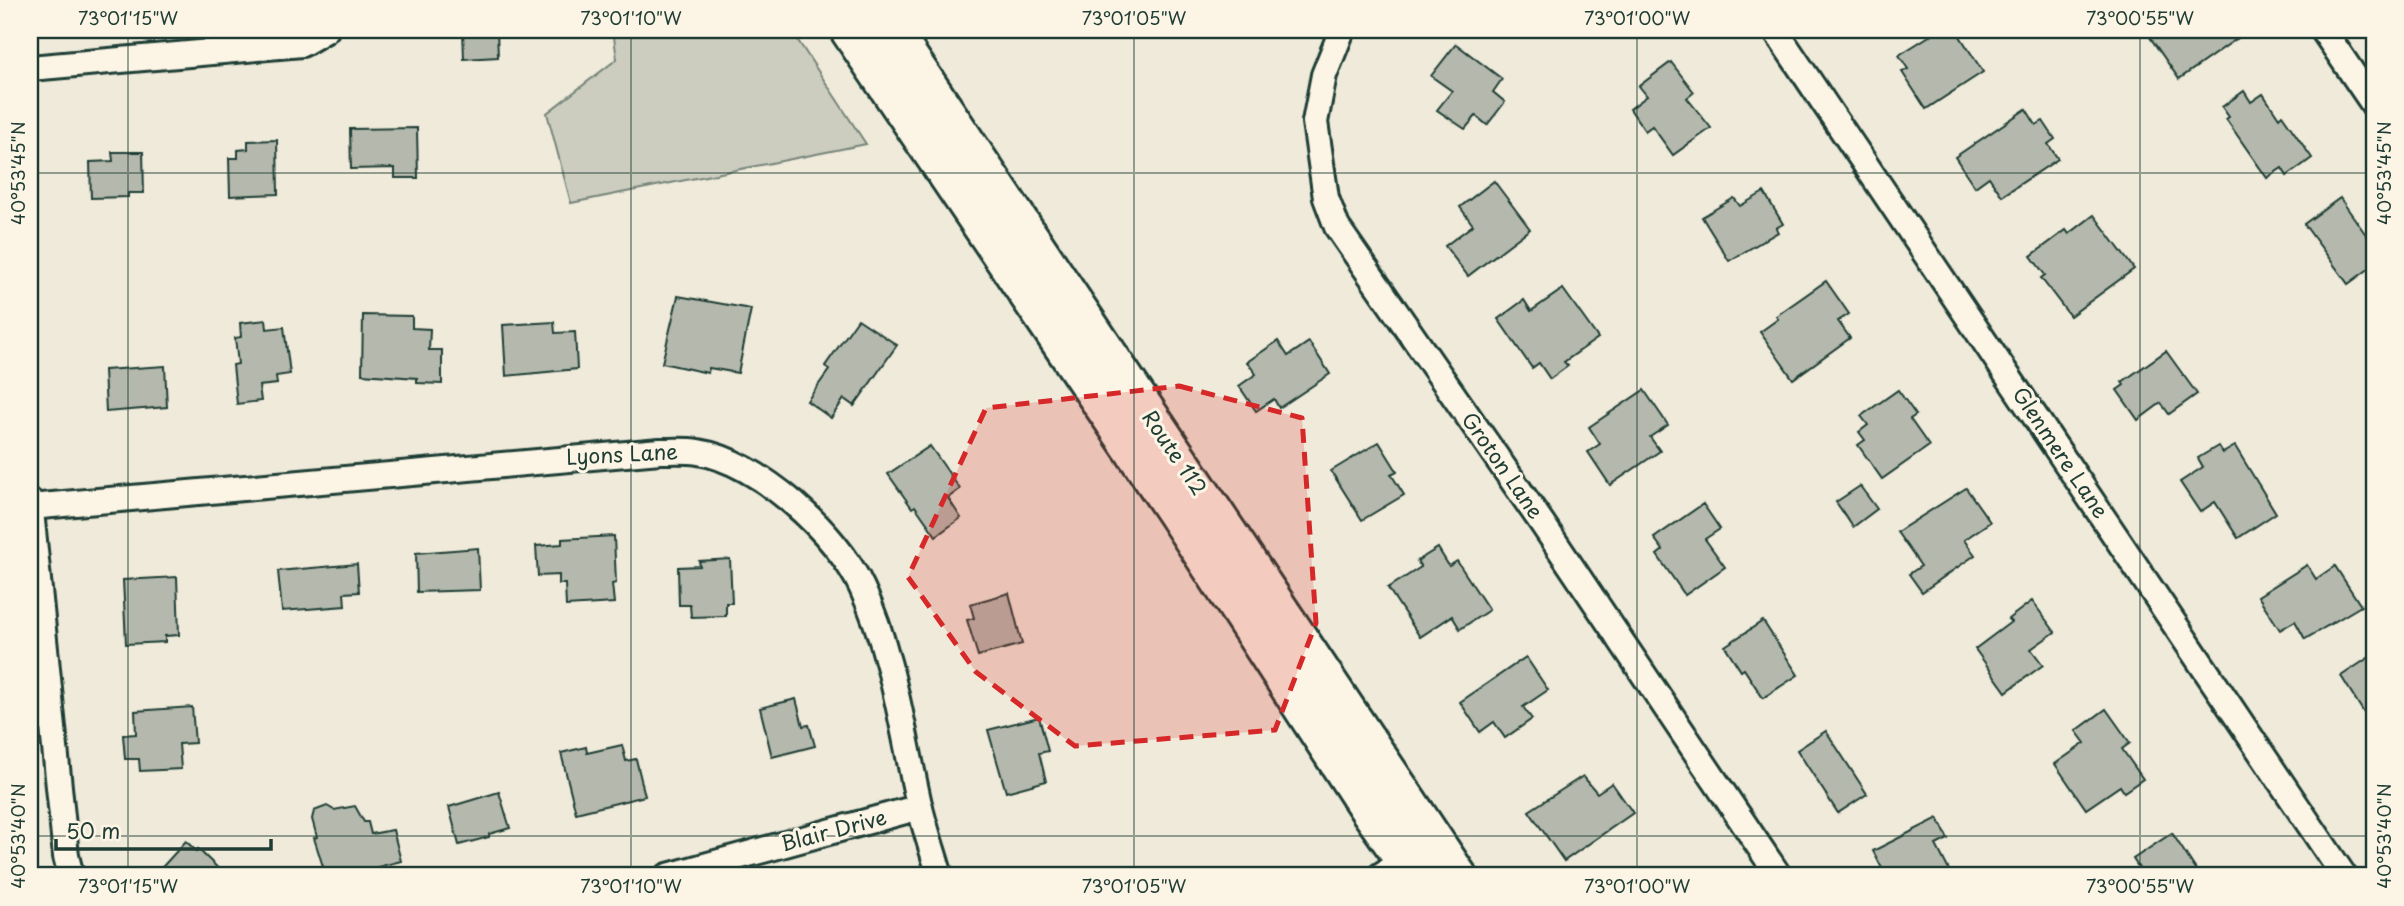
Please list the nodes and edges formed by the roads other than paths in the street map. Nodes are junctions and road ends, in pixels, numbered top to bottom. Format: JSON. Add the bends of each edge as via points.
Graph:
{"nodes":[{"id":1,"x":326,"y":30,"type":"edge"},
{"id":2,"x":850,"y":30,"type":"edge"},
{"id":3,"x":890,"y":30,"type":"edge"},
{"id":4,"x":1342,"y":30,"type":"edge"},
{"id":5,"x":1775,"y":30,"type":"edge"},
{"id":6,"x":2323,"y":30,"type":"edge"},
{"id":7,"x":30,"y":68,"type":"edge"},
{"id":8,"x":2374,"y":104,"type":"edge"},
{"id":9,"x":30,"y":501,"type":"edge"},
{"id":10,"x":30,"y":507,"type":"edge"},
{"id":11,"x":920,"y":807,"type":"junction"},
{"id":12,"x":1409,"y":863,"type":"edge"},
{"id":13,"x":71,"y":876,"type":"edge"},
{"id":14,"x":668,"y":876,"type":"edge"},
{"id":15,"x":940,"y":876,"type":"edge"},
{"id":16,"x":1457,"y":876,"type":"edge"},
{"id":17,"x":1779,"y":876,"type":"edge"},
{"id":18,"x":2344,"y":876,"type":"edge"}],
"edges":[{"from":1,"to":7,"type":"street","via":[[302,44]]},
{"from":2,"to":12,"type":"main road","name":"Route 112"},
{"from":3,"to":12,"type":"main road","name":"Route 112"},
{"from":4,"to":17,"type":"street","name":"Groton Lane","via":[[1324,75],[1315,122],[1326,198],[1337,226]]},
{"from":5,"to":18,"type":"street","name":"Glenmere Lane"},
{"from":6,"to":8,"type":"street"},
{"from":9,"to":10,"type":"street"},
{"from":10,"to":11,"type":"street","name":"Lyons Lane","via":[[592,456],[699,452],[754,476],[796,504],[832,541],[862,587],[903,725]]},
{"from":10,"to":13,"type":"street"},
{"from":11,"to":14,"type":"street","name":"Blair Drive"},
{"from":11,"to":15,"type":"street","name":"Lyons Lane"},
{"from":12,"to":16,"type":"main road","name":"Route 112"}]}
